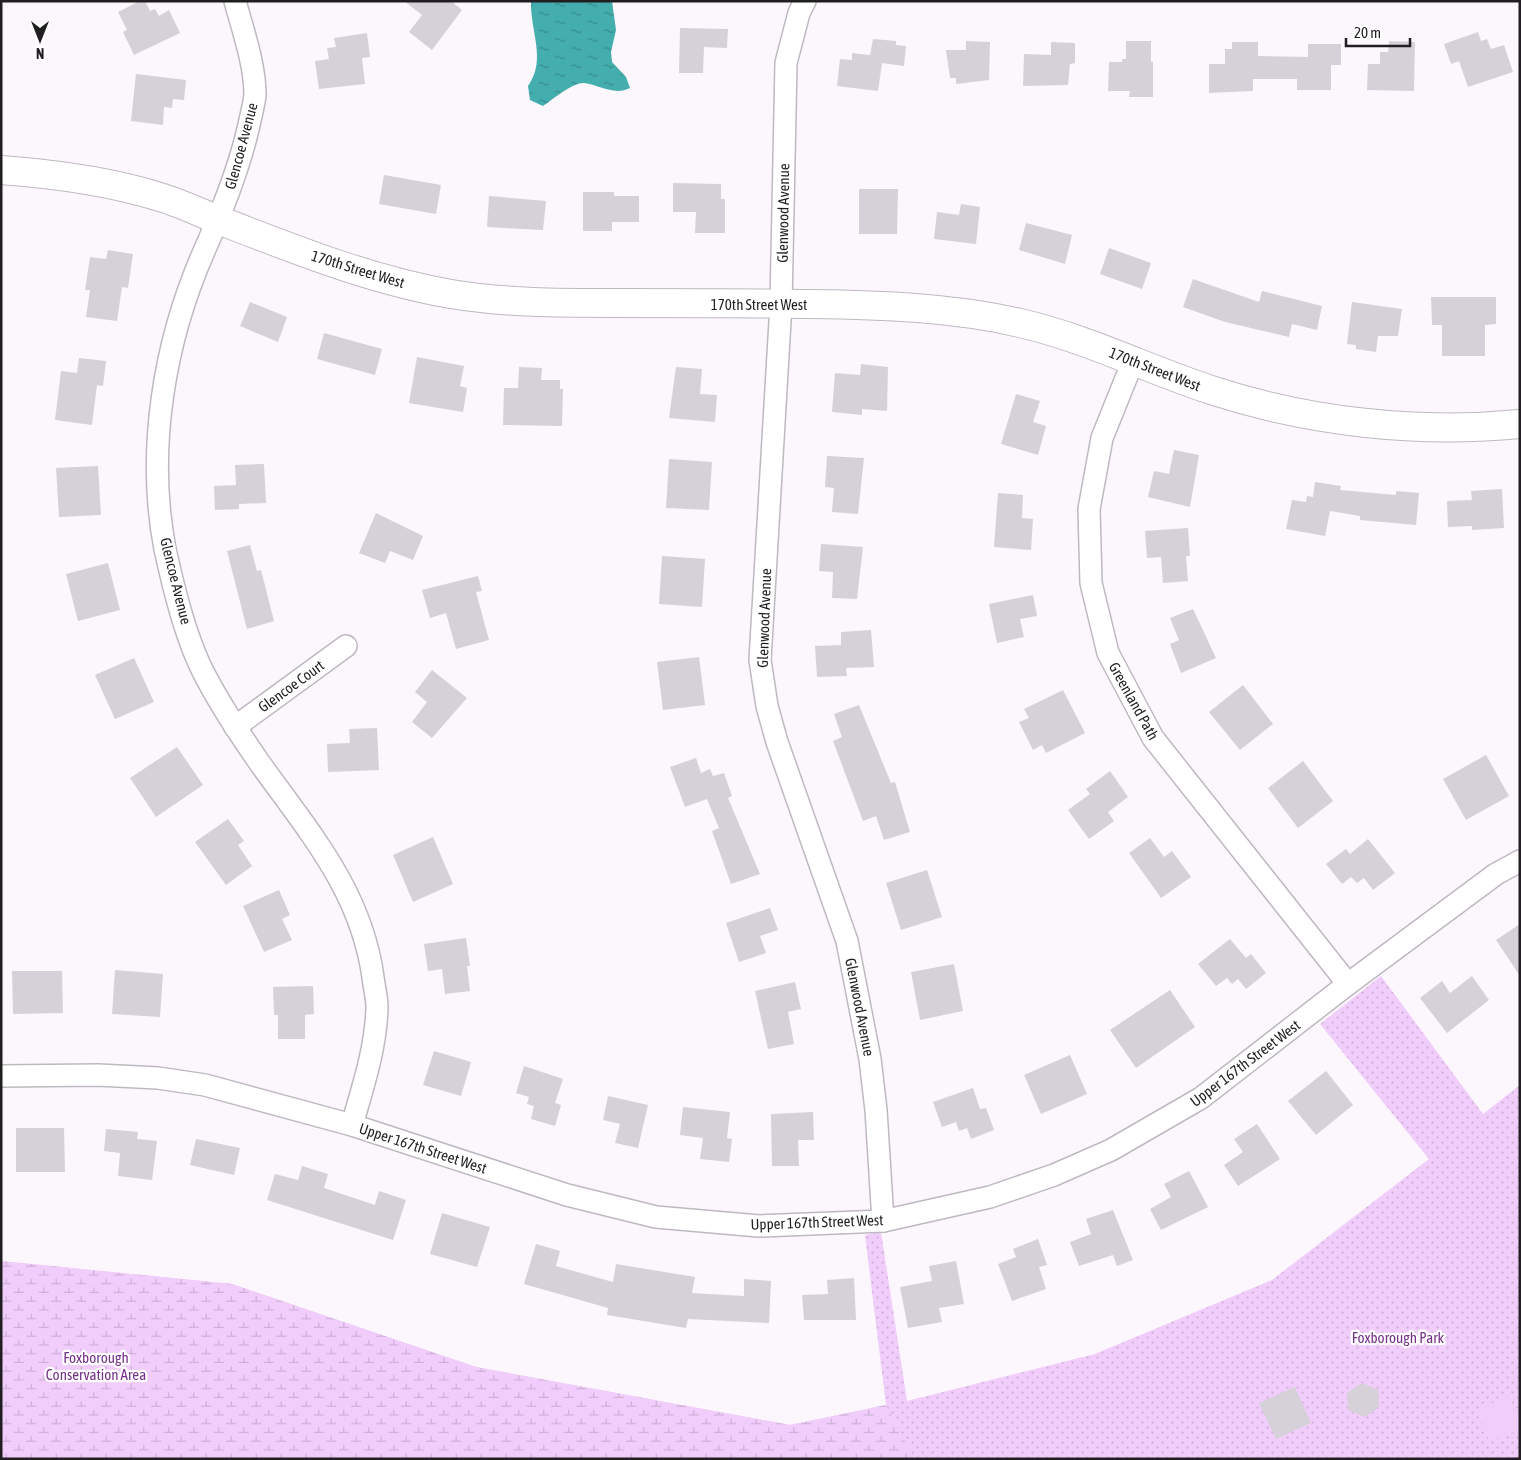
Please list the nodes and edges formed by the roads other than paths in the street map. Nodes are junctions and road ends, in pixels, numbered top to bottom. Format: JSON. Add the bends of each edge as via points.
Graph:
{"nodes":[{"id":1,"x":234,"y":1,"type":"edge"},
{"id":2,"x":805,"y":1,"type":"edge"},
{"id":3,"x":1,"y":170,"type":"edge"},
{"id":4,"x":219,"y":220,"type":"junction"},
{"id":5,"x":781,"y":304,"type":"junction"},
{"id":6,"x":1133,"y":361,"type":"junction"},
{"id":7,"x":1520,"y":424,"type":"edge"},
{"id":8,"x":346,"y":646,"type":"dead end"},
{"id":9,"x":236,"y":727,"type":"junction"},
{"id":10,"x":1520,"y":861,"type":"edge"},
{"id":11,"x":1348,"y":984,"type":"junction"},
{"id":12,"x":1,"y":1076,"type":"edge"},
{"id":13,"x":352,"y":1125,"type":"junction"},
{"id":14,"x":883,"y":1221,"type":"junction"}],
"edges":[{"from":1,"to":4,"type":"street","name":"Glencoe Avenue","via":[[248,51],[255,96],[239,166]]},
{"from":2,"to":5,"type":"street","name":"Glenwood Avenue","via":[[786,63]]},
{"from":3,"to":4,"type":"street","name":"170th Street West","via":[[46,173],[122,188],[164,198]]},
{"from":4,"to":5,"type":"street","name":"170th Street West","via":[[338,266],[454,295],[546,303]]},
{"from":4,"to":9,"type":"street","name":"Glencoe Avenue","via":[[185,302],[166,371],[159,421],[159,482],[165,548],[184,616],[206,678]]},
{"from":5,"to":6,"type":"street","name":"170th Street West","via":[[881,305],[969,314],[1056,332]]},
{"from":5,"to":14,"type":"street","name":"Glenwood Avenue","via":[[760,660],[776,742],[847,942],[870,1059]]},
{"from":6,"to":7,"type":"street","name":"170th Street West","via":[[1211,390],[1302,413],[1400,426]]},
{"from":6,"to":11,"type":"street","name":"Greenland Path","via":[[1102,438],[1089,509],[1091,583],[1108,653],[1153,738]]},
{"from":8,"to":9,"type":"street","name":"Glencoe Court"},
{"from":9,"to":13,"type":"street","name":"Glencoe Avenue","via":[[324,851],[362,924],[377,1004],[375,1037]]},
{"from":10,"to":11,"type":"street","name":"Upper 167th Street West","via":[[1496,874]]},
{"from":11,"to":14,"type":"street","name":"Upper 167th Street West","via":[[1201,1098],[1111,1150],[1054,1175],[990,1197]]},
{"from":12,"to":13,"type":"street","name":"Upper 167th Street West","via":[[158,1078],[246,1094]]},
{"from":13,"to":14,"type":"street","name":"Upper 167th Street West","via":[[567,1195],[656,1217],[759,1226]]}]}
